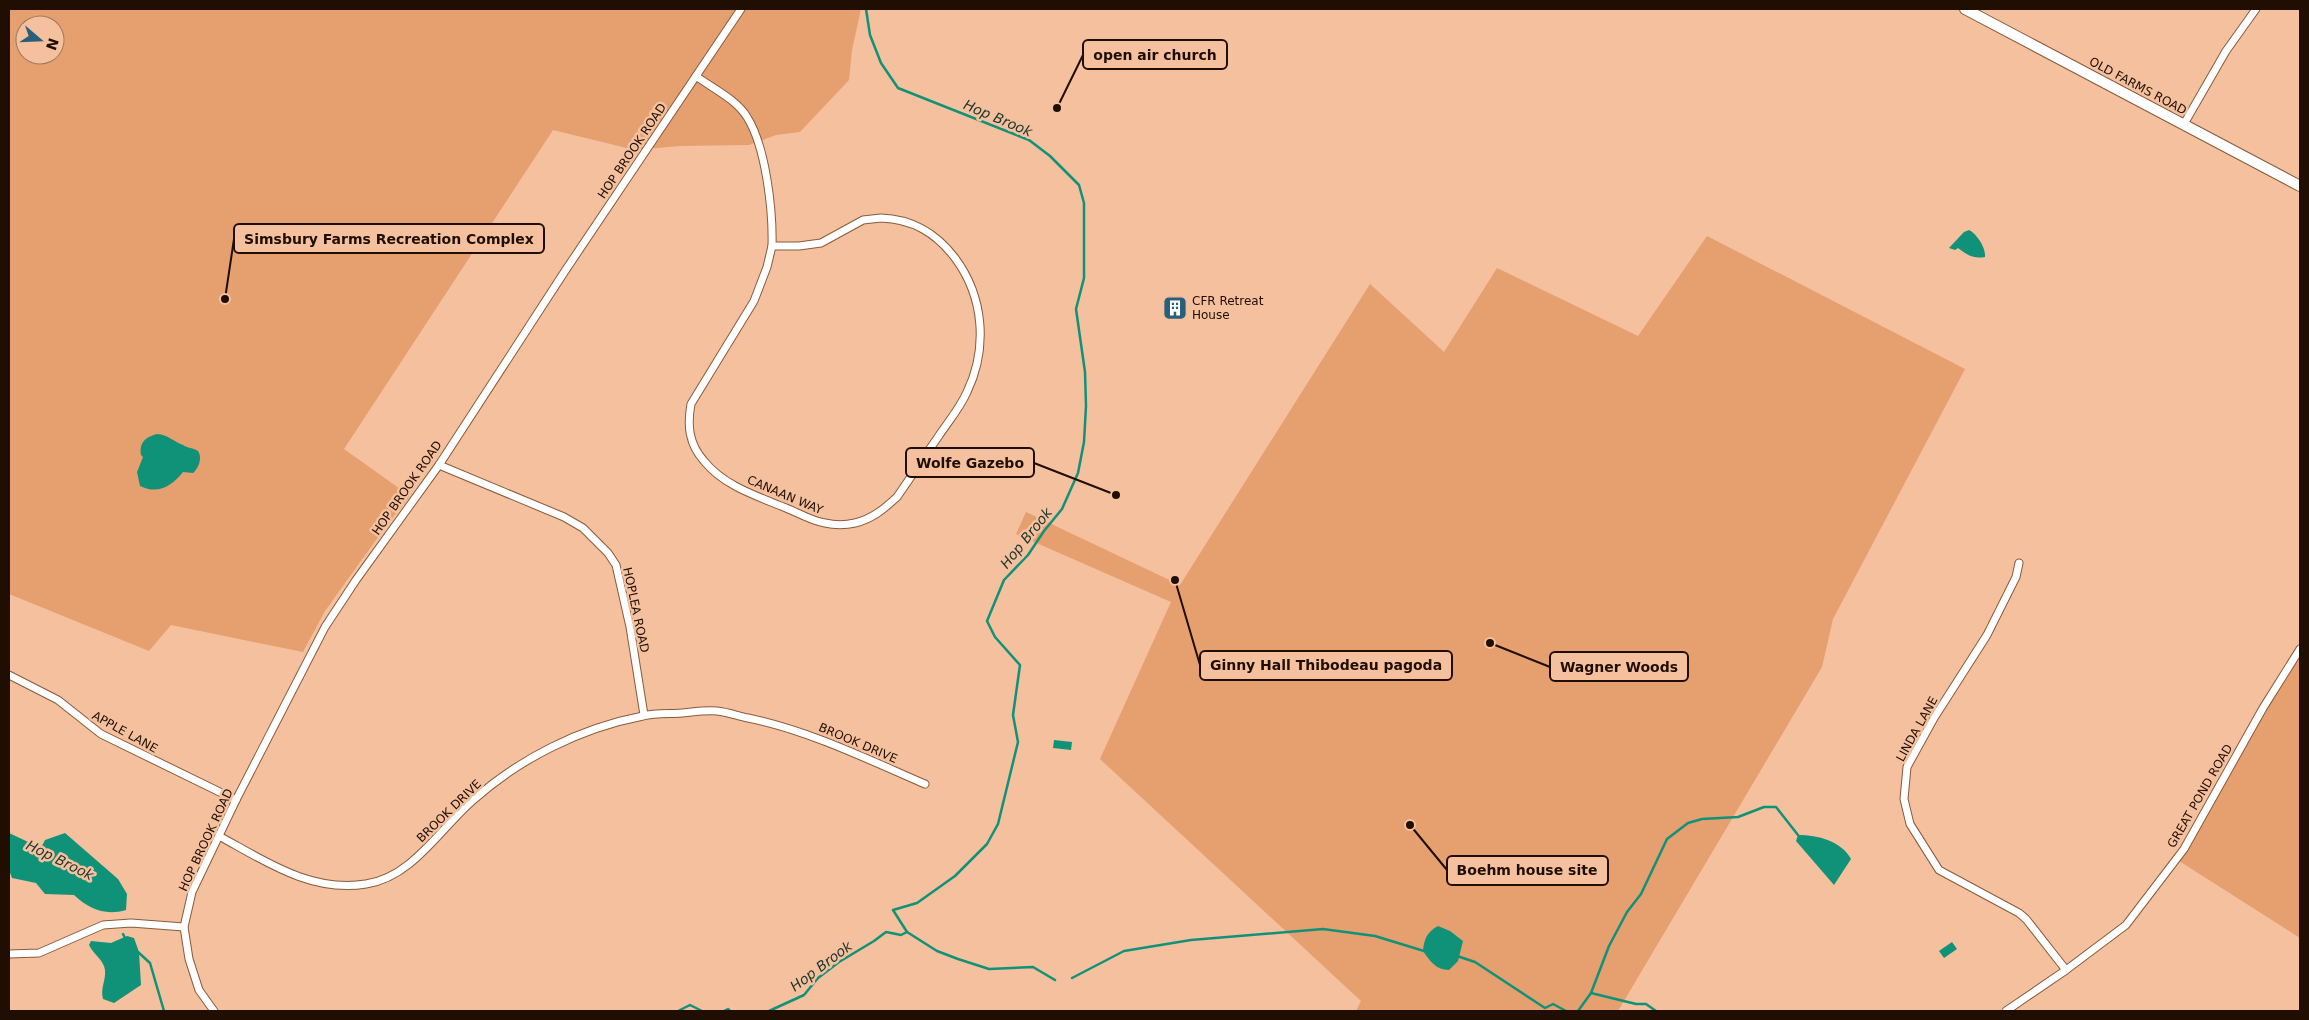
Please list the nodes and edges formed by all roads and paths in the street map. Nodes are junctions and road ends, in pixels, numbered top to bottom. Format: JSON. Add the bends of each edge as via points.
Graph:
{"nodes":[{"id":1,"x":741,"y":9,"type":"edge"},
{"id":2,"x":1964,"y":9,"type":"edge"},
{"id":3,"x":2256,"y":9,"type":"edge"},
{"id":4,"x":696,"y":76,"type":"junction"},
{"id":5,"x":2184,"y":124,"type":"junction"},
{"id":6,"x":2300,"y":186,"type":"edge"},
{"id":7,"x":772,"y":246,"type":"junction"},
{"id":8,"x":439,"y":465,"type":"junction"},
{"id":9,"x":2019,"y":563,"type":"dead end"},
{"id":10,"x":2300,"y":649,"type":"edge"},
{"id":11,"x":9,"y":675,"type":"edge"},
{"id":12,"x":644,"y":715,"type":"junction"},
{"id":13,"x":925,"y":784,"type":"dead end"},
{"id":14,"x":236,"y":800,"type":"junction"},
{"id":15,"x":219,"y":836,"type":"junction"},
{"id":16,"x":184,"y":927,"type":"junction"},
{"id":17,"x":9,"y":954,"type":"edge"},
{"id":18,"x":2066,"y":970,"type":"junction"},
{"id":19,"x":214,"y":1011,"type":"edge"},
{"id":20,"x":2006,"y":1011,"type":"edge"}],
"edges":[{"from":1,"to":4,"type":"street","name":"HOP BROOK ROAD"},
{"from":2,"to":5,"type":"street","name":"OLD FARMS ROAD"},
{"from":3,"to":5,"type":"street","via":[[2226,50]]},
{"from":4,"to":7,"type":"street","name":"CANAAN WAY","via":[[732,101],[747,117],[761,153],[773,226]]},
{"from":4,"to":8,"type":"street","name":"HOP BROOK ROAD"},
{"from":5,"to":6,"type":"street","name":"OLD FARMS ROAD"},
{"from":7,"to":7,"type":"street","name":"CANAAN WAY","via":[[754,301],[690,404],[690,437],[702,460],[716,474],[751,494],[826,524],[868,519],[897,497],[972,382],[981,335],[971,284],[941,242],[928,231],[895,218],[863,220],[821,243]]},
{"from":8,"to":12,"type":"street","name":"HOPLEA ROAD","via":[[564,517],[583,528],[608,553],[616,566],[628,618]]},
{"from":8,"to":14,"type":"street","name":"HOP BROOK ROAD","via":[[325,627]]},
{"from":9,"to":18,"type":"street","name":"LINDA LANE","via":[[2016,577],[1987,635],[1907,767],[1904,799],[1910,824],[1939,870],[2026,919]]},
{"from":10,"to":18,"type":"street","name":"GREAT POND ROAD","via":[[2184,849],[2126,925]]},
{"from":11,"to":14,"type":"street","name":"APPLE LANE","via":[[58,700],[101,734]]},
{"from":12,"to":13,"type":"street","name":"BROOK DRIVE","via":[[717,711],[776,724]]},
{"from":12,"to":15,"type":"street","name":"BROOK DRIVE","via":[[600,727],[560,743],[516,767],[472,801],[412,861],[384,880],[341,886],[299,878]]},
{"from":14,"to":15,"type":"street","name":"HOP BROOK ROAD"},
{"from":15,"to":16,"type":"street","name":"HOP BROOK ROAD","via":[[192,892]]},
{"from":16,"to":17,"type":"street","via":[[131,923],[103,925],[39,953]]},
{"from":16,"to":19,"type":"street","name":"HOP BROOK ROAD","via":[[189,959],[199,990]]},
{"from":18,"to":20,"type":"street","name":"GREAT POND ROAD"}]}
